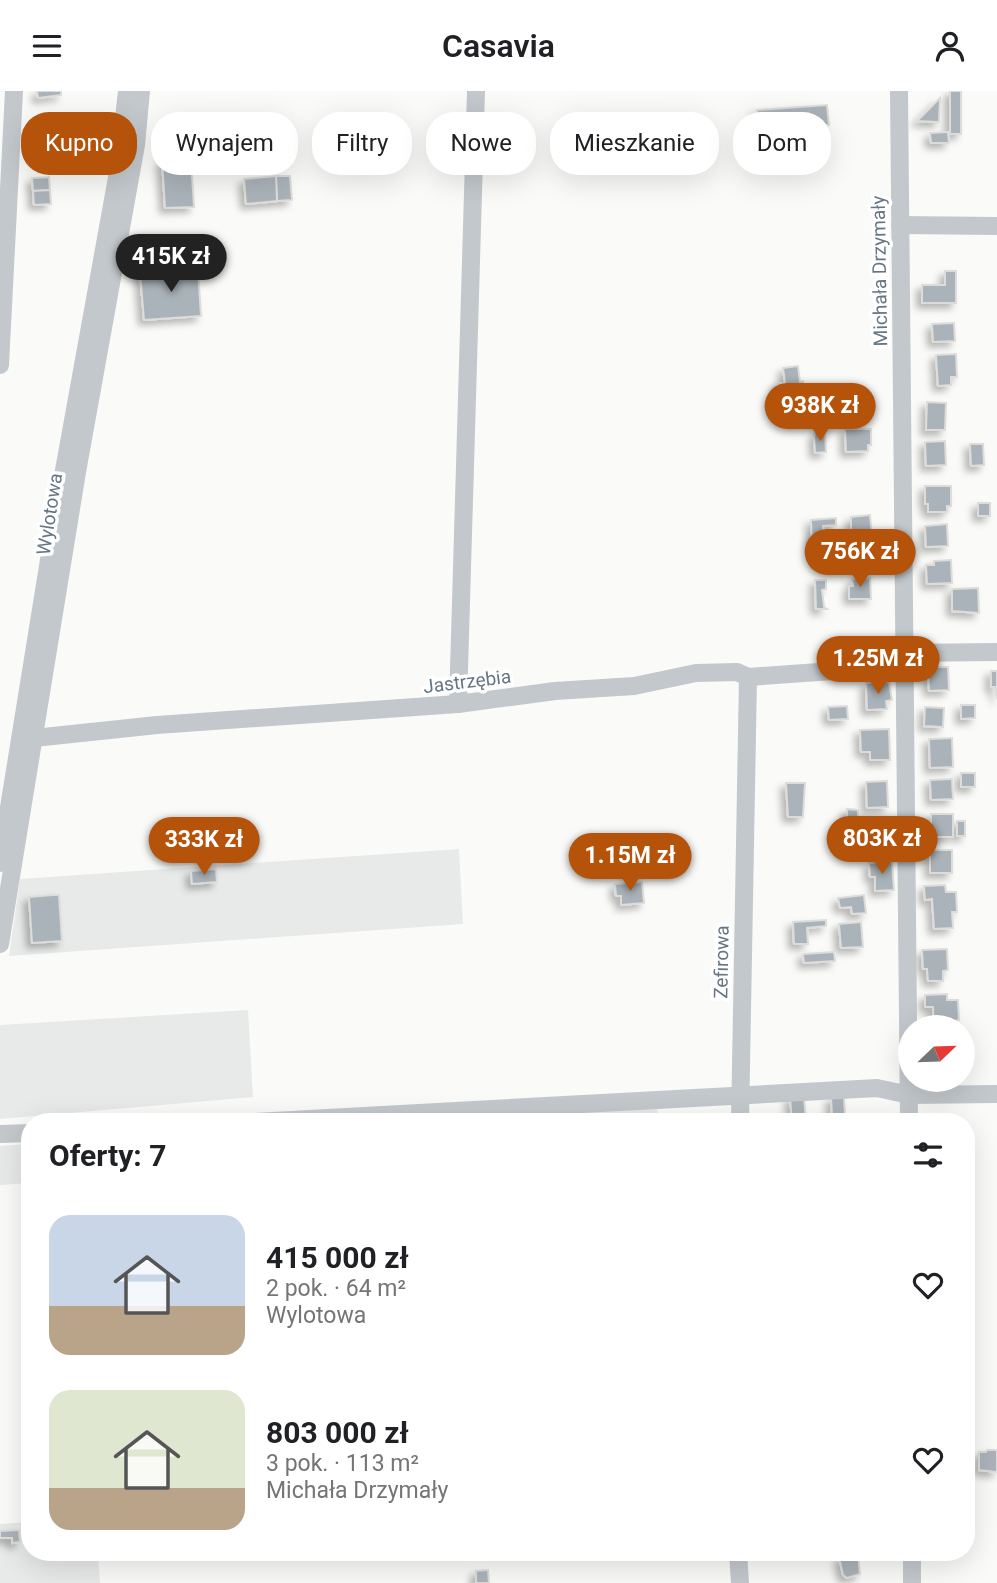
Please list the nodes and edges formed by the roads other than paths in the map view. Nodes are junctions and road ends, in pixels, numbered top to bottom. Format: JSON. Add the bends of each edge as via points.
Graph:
{"nodes":[{"id":1,"x":14,"y":91,"type":"edge"},
{"id":2,"x":127,"y":91,"type":"edge"},
{"id":3,"x":141,"y":91,"type":"edge"},
{"id":4,"x":476,"y":91,"type":"edge"},
{"id":5,"x":899,"y":91,"type":"edge"},
{"id":6,"x":900,"y":226,"type":"junction"},
{"id":7,"x":997,"y":226,"type":"edge"},
{"id":8,"x":0,"y":365,"type":"edge"},
{"id":9,"x":997,"y":652,"type":"edge"},
{"id":10,"x":904,"y":659,"type":"junction"},
{"id":11,"x":748,"y":677,"type":"junction"},
{"id":12,"x":458,"y":705,"type":"junction"},
{"id":13,"x":34,"y":738,"type":"junction"},
{"id":14,"x":0,"y":863,"type":"edge"},
{"id":15,"x":0,"y":944,"type":"edge"},
{"id":16,"x":997,"y":1094,"type":"edge"},
{"id":17,"x":740,"y":1095,"type":"junction"},
{"id":18,"x":909,"y":1095,"type":"junction"},
{"id":19,"x":415,"y":1113,"type":"edge"},
{"id":20,"x":740,"y":1113,"type":"edge"},
{"id":21,"x":909,"y":1113,"type":"edge"},
{"id":22,"x":21,"y":1133,"type":"edge"},
{"id":23,"x":0,"y":1134,"type":"edge"},
{"id":24,"x":739,"y":1561,"type":"edge"},
{"id":25,"x":912,"y":1561,"type":"edge"},
{"id":26,"x":740,"y":1583,"type":"edge"},
{"id":27,"x":912,"y":1583,"type":"edge"}],
"edges":[{"from":1,"to":8,"type":"street"},
{"from":2,"to":14,"type":"street","name":"Wylotowa"},
{"from":3,"to":13,"type":"street","name":"Wylotowa","via":[[136,145]]},
{"from":4,"to":12,"type":"street"},
{"from":5,"to":6,"type":"street","name":"Michała Drzymały"},
{"from":6,"to":7,"type":"street"},
{"from":6,"to":10,"type":"street","name":"Michała Drzymały"},
{"from":9,"to":10,"type":"street","name":"Jastrzębia"},
{"from":10,"to":11,"type":"street","name":"Jastrzębia"},
{"from":10,"to":18,"type":"street","name":"Michała Drzymały"},
{"from":11,"to":12,"type":"street","name":"Jastrzębia","via":[[737,672],[696,673],[634,686],[555,691]]},
{"from":11,"to":17,"type":"street","name":"Zefirowa"},
{"from":12,"to":13,"type":"street","name":"Jastrzębia"},
{"from":13,"to":15,"type":"street","name":"Wylotowa"},
{"from":16,"to":18,"type":"street"},
{"from":17,"to":18,"type":"street","via":[[877,1088]]},
{"from":17,"to":19,"type":"street"},
{"from":17,"to":20,"type":"street","name":"Zefirowa"},
{"from":18,"to":21,"type":"street","name":"Michała Drzymały"},
{"from":22,"to":23,"type":"street"},
{"from":24,"to":26,"type":"street"},
{"from":25,"to":27,"type":"street"}]}
